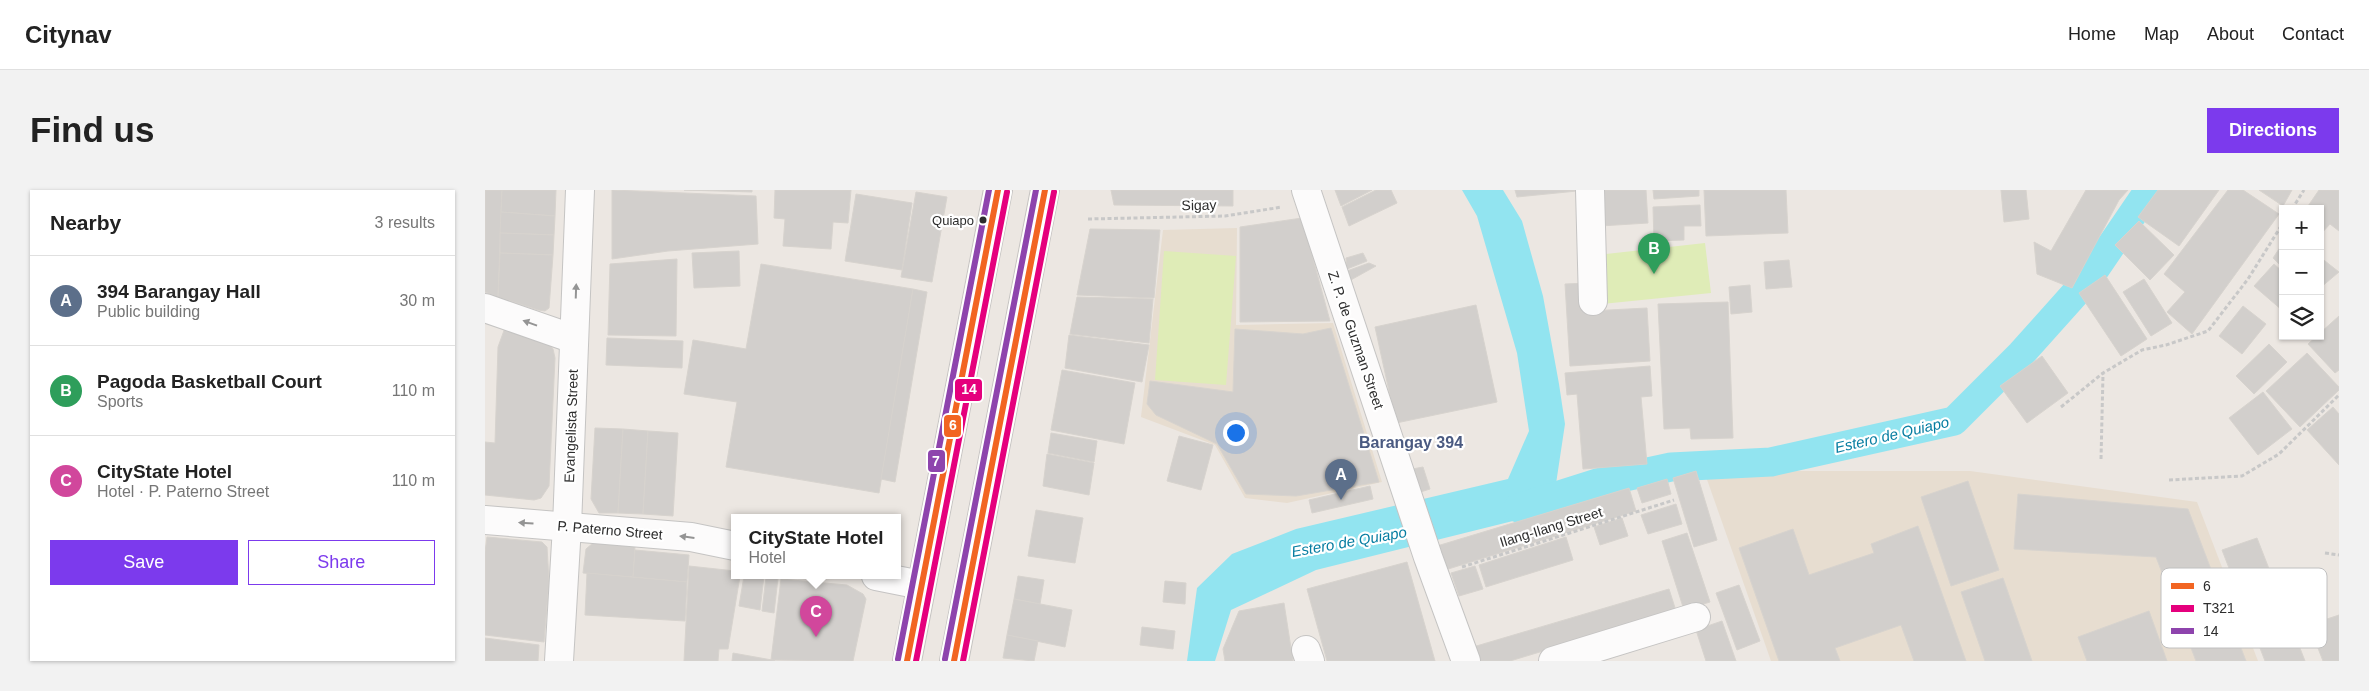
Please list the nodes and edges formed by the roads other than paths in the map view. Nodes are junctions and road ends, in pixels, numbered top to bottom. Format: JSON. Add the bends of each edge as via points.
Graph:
{"nodes":[{"id":1,"x":580,"y":190,"type":"edge"},
{"id":2,"x":998,"y":190,"type":"edge"},
{"id":3,"x":1045,"y":190,"type":"edge"},
{"id":4,"x":1590,"y":190,"type":"edge"},
{"id":5,"x":1307,"y":196,"type":"edge"},
{"id":6,"x":1593,"y":301,"type":"dead end"},
{"id":7,"x":485,"y":308,"type":"edge"},
{"id":8,"x":574,"y":339,"type":"junction"},
{"id":9,"x":485,"y":520,"type":"edge"},
{"id":10,"x":567,"y":526,"type":"junction"},
{"id":11,"x":731,"y":545,"type":"edge"},
{"id":12,"x":891,"y":579,"type":"edge"},
{"id":13,"x":921,"y":585,"type":"junction"},
{"id":14,"x":1696,"y":617,"type":"dead end"},
{"id":15,"x":559,"y":661,"type":"edge"},
{"id":16,"x":907,"y":661,"type":"edge"},
{"id":17,"x":954,"y":661,"type":"edge"},
{"id":18,"x":1466,"y":661,"type":"edge"},
{"id":19,"x":1553,"y":661,"type":"edge"}],
"edges":[{"from":8,"to":1,"type":"street","name":"Evangelista Street","one_way":true},
{"from":2,"to":13,"type":"main road"},
{"from":3,"to":17,"type":"main road"},
{"from":4,"to":6,"type":"street"},
{"from":5,"to":18,"type":"street","name":"Z. P. de Guzman Street"},
{"from":8,"to":7,"type":"street","one_way":true},
{"from":8,"to":10,"type":"street","name":"Evangelista Street"},
{"from":10,"to":9,"type":"street","name":"P. Paterno Street","one_way":true},
{"from":11,"to":10,"type":"street","name":"P. Paterno Street","one_way":true,"via":[[691,537]]},
{"from":10,"to":15,"type":"street","name":"Evangelista Street"},
{"from":12,"to":13,"type":"street"},
{"from":13,"to":16,"type":"main road"},
{"from":14,"to":19,"type":"street"}]}
